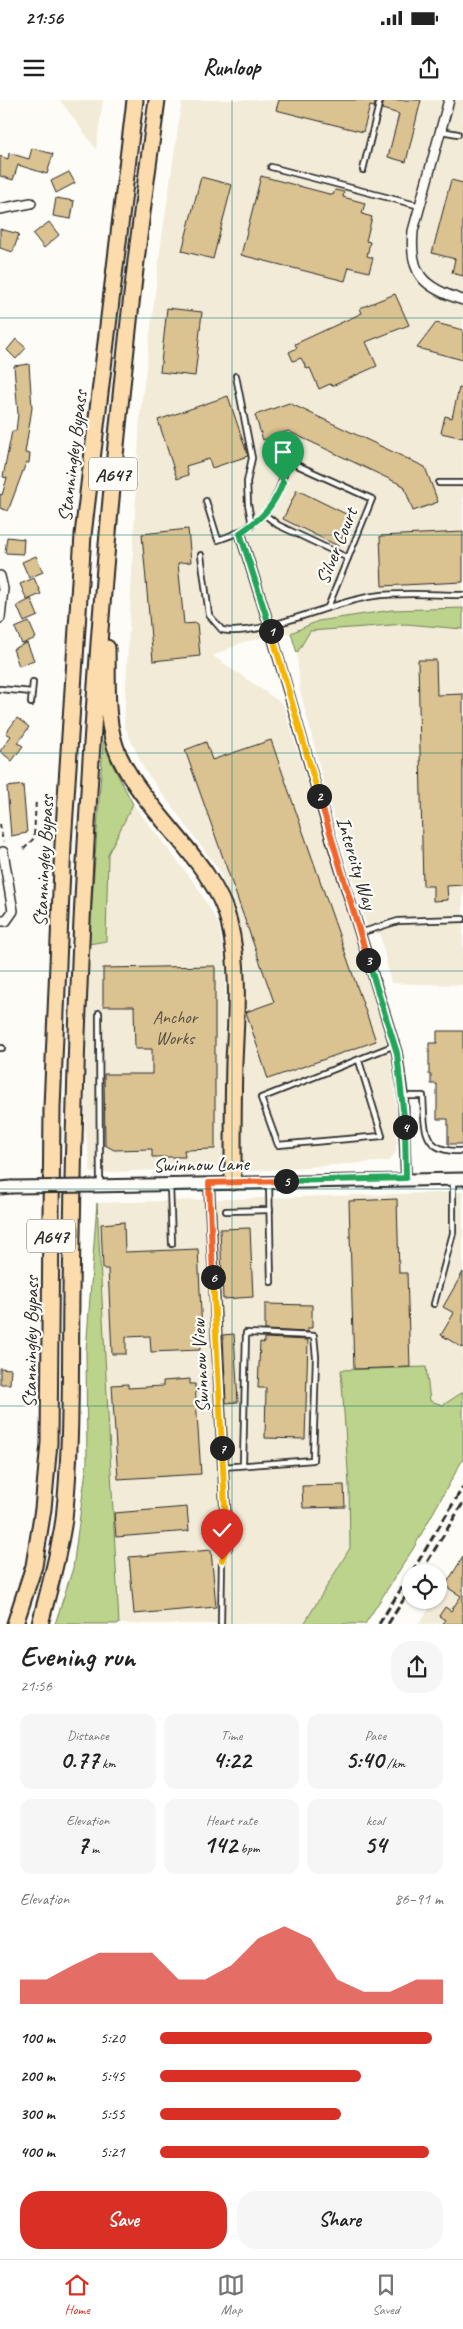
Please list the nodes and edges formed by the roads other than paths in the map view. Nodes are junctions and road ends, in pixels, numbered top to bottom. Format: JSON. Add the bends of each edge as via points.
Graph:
{"nodes":[{"id":1,"x":135,"y":100,"type":"edge"},
{"id":2,"x":157,"y":100,"type":"edge"},
{"id":3,"x":380,"y":100,"type":"edge"},
{"id":4,"x":449,"y":100,"type":"edge"},
{"id":5,"x":441,"y":131,"type":"junction"},
{"id":6,"x":458,"y":134,"type":"dead end"},
{"id":7,"x":271,"y":167,"type":"dead end"},
{"id":8,"x":363,"y":170,"type":"dead end"},
{"id":9,"x":31,"y":202,"type":"dead end"},
{"id":10,"x":420,"y":206,"type":"junction"},
{"id":11,"x":0,"y":209,"type":"edge"},
{"id":12,"x":463,"y":300,"type":"edge"},
{"id":13,"x":236,"y":376,"type":"dead end"},
{"id":14,"x":439,"y":483,"type":"dead end"},
{"id":15,"x":463,"y":483,"type":"edge"},
{"id":16,"x":206,"y":501,"type":"dead end"},
{"id":17,"x":264,"y":514,"type":"junction"},
{"id":18,"x":252,"y":525,"type":"junction"},
{"id":19,"x":240,"y":533,"type":"junction"},
{"id":20,"x":106,"y":539,"type":"junction"},
{"id":21,"x":201,"y":555,"type":"dead end"},
{"id":22,"x":348,"y":558,"type":"junction"},
{"id":23,"x":0,"y":576,"type":"edge"},
{"id":24,"x":463,"y":595,"type":"edge"},
{"id":25,"x":328,"y":606,"type":"junction"},
{"id":26,"x":0,"y":618,"type":"edge"},
{"id":27,"x":269,"y":625,"type":"junction"},
{"id":28,"x":33,"y":682,"type":"dead end"},
{"id":29,"x":0,"y":689,"type":"edge"},
{"id":30,"x":32,"y":692,"type":"junction"},
{"id":31,"x":31,"y":703,"type":"dead end"},
{"id":32,"x":3,"y":852,"type":"road end"},
{"id":33,"x":2,"y":864,"type":"edge"},
{"id":34,"x":463,"y":919,"type":"edge"},
{"id":35,"x":0,"y":921,"type":"edge"},
{"id":36,"x":360,"y":933,"type":"junction"},
{"id":37,"x":99,"y":1013,"type":"dead end"},
{"id":38,"x":394,"y":1045,"type":"junction"},
{"id":39,"x":359,"y":1061,"type":"junction"},
{"id":40,"x":403,"y":1096,"type":"junction"},
{"id":41,"x":463,"y":1151,"type":"edge"},
{"id":42,"x":406,"y":1178,"type":"junction"},
{"id":43,"x":458,"y":1179,"type":"edge"},
{"id":44,"x":233,"y":1182,"type":"junction"},
{"id":45,"x":269,"y":1182,"type":"junction"},
{"id":46,"x":209,"y":1183,"type":"junction"},
{"id":47,"x":170,"y":1184,"type":"junction"},
{"id":48,"x":96,"y":1186,"type":"junction"},
{"id":49,"x":6,"y":1187,"type":"edge"},
{"id":50,"x":270,"y":1210,"type":"junction"},
{"id":51,"x":226,"y":1211,"type":"dead end"},
{"id":52,"x":172,"y":1244,"type":"dead end"},
{"id":53,"x":272,"y":1282,"type":"dead end"},
{"id":54,"x":434,"y":1304,"type":"dead end"},
{"id":55,"x":243,"y":1464,"type":"junction"},
{"id":56,"x":223,"y":1467,"type":"junction"},
{"id":57,"x":227,"y":1547,"type":"joint"},
{"id":58,"x":15,"y":1624,"type":"edge"},
{"id":59,"x":40,"y":1624,"type":"edge"},
{"id":60,"x":220,"y":1624,"type":"edge"}],
"edges":[{"from":1,"to":58,"type":"highway","name":"Stanningley Bypass","number":"A647","via":[[83,535],[63,844],[52,1108],[49,1443],[34,1566]]},
{"from":2,"to":20,"type":"highway","name":"Stanningley Bypass","number":"A647"},
{"from":3,"to":8,"type":"lane"},
{"from":4,"to":5,"type":"street"},
{"from":5,"to":6,"type":"lane"},
{"from":5,"to":10,"type":"street"},
{"from":7,"to":10,"type":"lane"},
{"from":9,"to":11,"type":"street"},
{"from":10,"to":12,"type":"street","via":[[411,252],[415,269],[427,284],[442,294]]},
{"from":13,"to":18,"type":"lane","via":[[252,458],[247,482]]},
{"from":14,"to":15,"type":"lane"},
{"from":16,"to":19,"type":"lane","via":[[218,540]]},
{"from":17,"to":18,"type":"lane","name":"Silver Court"},
{"from":17,"to":22,"type":"lane","via":[[278,525]]},
{"from":17,"to":22,"type":"lane","name":"Silver Court","via":[[275,503],[288,461],[372,499]]},
{"from":18,"to":19,"type":"lane","name":"Silver Court"},
{"from":19,"to":27,"type":"street","name":"Intercity Way"},
{"from":20,"to":44,"type":"highway","via":[[108,716],[119,755],[138,788],[206,875],[229,922],[235,963]]},
{"from":20,"to":59,"type":"highway","name":"Stanningley Bypass","number":"A647","via":[[84,850],[74,1111],[69,1448],[63,1522]]},
{"from":21,"to":27,"type":"lane","name":"Silver Court","via":[[209,615],[222,630],[235,632]]},
{"from":22,"to":25,"type":"lane","name":"Silver Court"},
{"from":23,"to":26,"type":"street","via":[[3,590]]},
{"from":24,"to":25,"type":"lane","name":"Silver Court","via":[[375,596]]},
{"from":25,"to":27,"type":"lane","name":"Silver Court"},
{"from":27,"to":36,"type":"street","name":"Intercity Way"},
{"from":28,"to":30,"type":"lane"},
{"from":29,"to":30,"type":"lane"},
{"from":30,"to":31,"type":"lane"},
{"from":32,"to":33,"type":"street"},
{"from":33,"to":35,"type":"street","via":[[13,911],[6,921]]},
{"from":34,"to":36,"type":"lane","via":[[398,921]]},
{"from":36,"to":38,"type":"street","name":"Intercity Way"},
{"from":37,"to":48,"type":"lane"},
{"from":38,"to":39,"type":"lane"},
{"from":38,"to":40,"type":"street","name":"Intercity Way"},
{"from":39,"to":39,"type":"lane","via":[[261,1098],[278,1145],[382,1136]]},
{"from":40,"to":41,"type":"lane","via":[[423,1096],[425,1134],[432,1144],[450,1152]]},
{"from":40,"to":42,"type":"street","name":"Intercity Way"},
{"from":42,"to":43,"type":"street","name":"Swinnow Lane"},
{"from":42,"to":45,"type":"street","name":"Swinnow Lane"},
{"from":43,"to":54,"type":"lane","via":[[453,1233]]},
{"from":44,"to":45,"type":"street","name":"Swinnow Lane"},
{"from":44,"to":46,"type":"street","name":"Swinnow Lane"},
{"from":45,"to":50,"type":"lane"},
{"from":46,"to":47,"type":"street","name":"Swinnow Lane"},
{"from":46,"to":56,"type":"street","name":"Swinnow View"},
{"from":47,"to":48,"type":"street","name":"Swinnow Lane"},
{"from":47,"to":52,"type":"lane"},
{"from":48,"to":49,"type":"street","name":"Swinnow Lane","bridge":true},
{"from":50,"to":51,"type":"lane"},
{"from":50,"to":53,"type":"lane"},
{"from":55,"to":55,"type":"lane","via":[[313,1460],[314,1336],[246,1333]]},
{"from":55,"to":56,"type":"lane"},
{"from":56,"to":57,"type":"street","name":"Swinnow View"},
{"from":57,"to":60,"type":"lane","via":[[222,1560]]}]}
